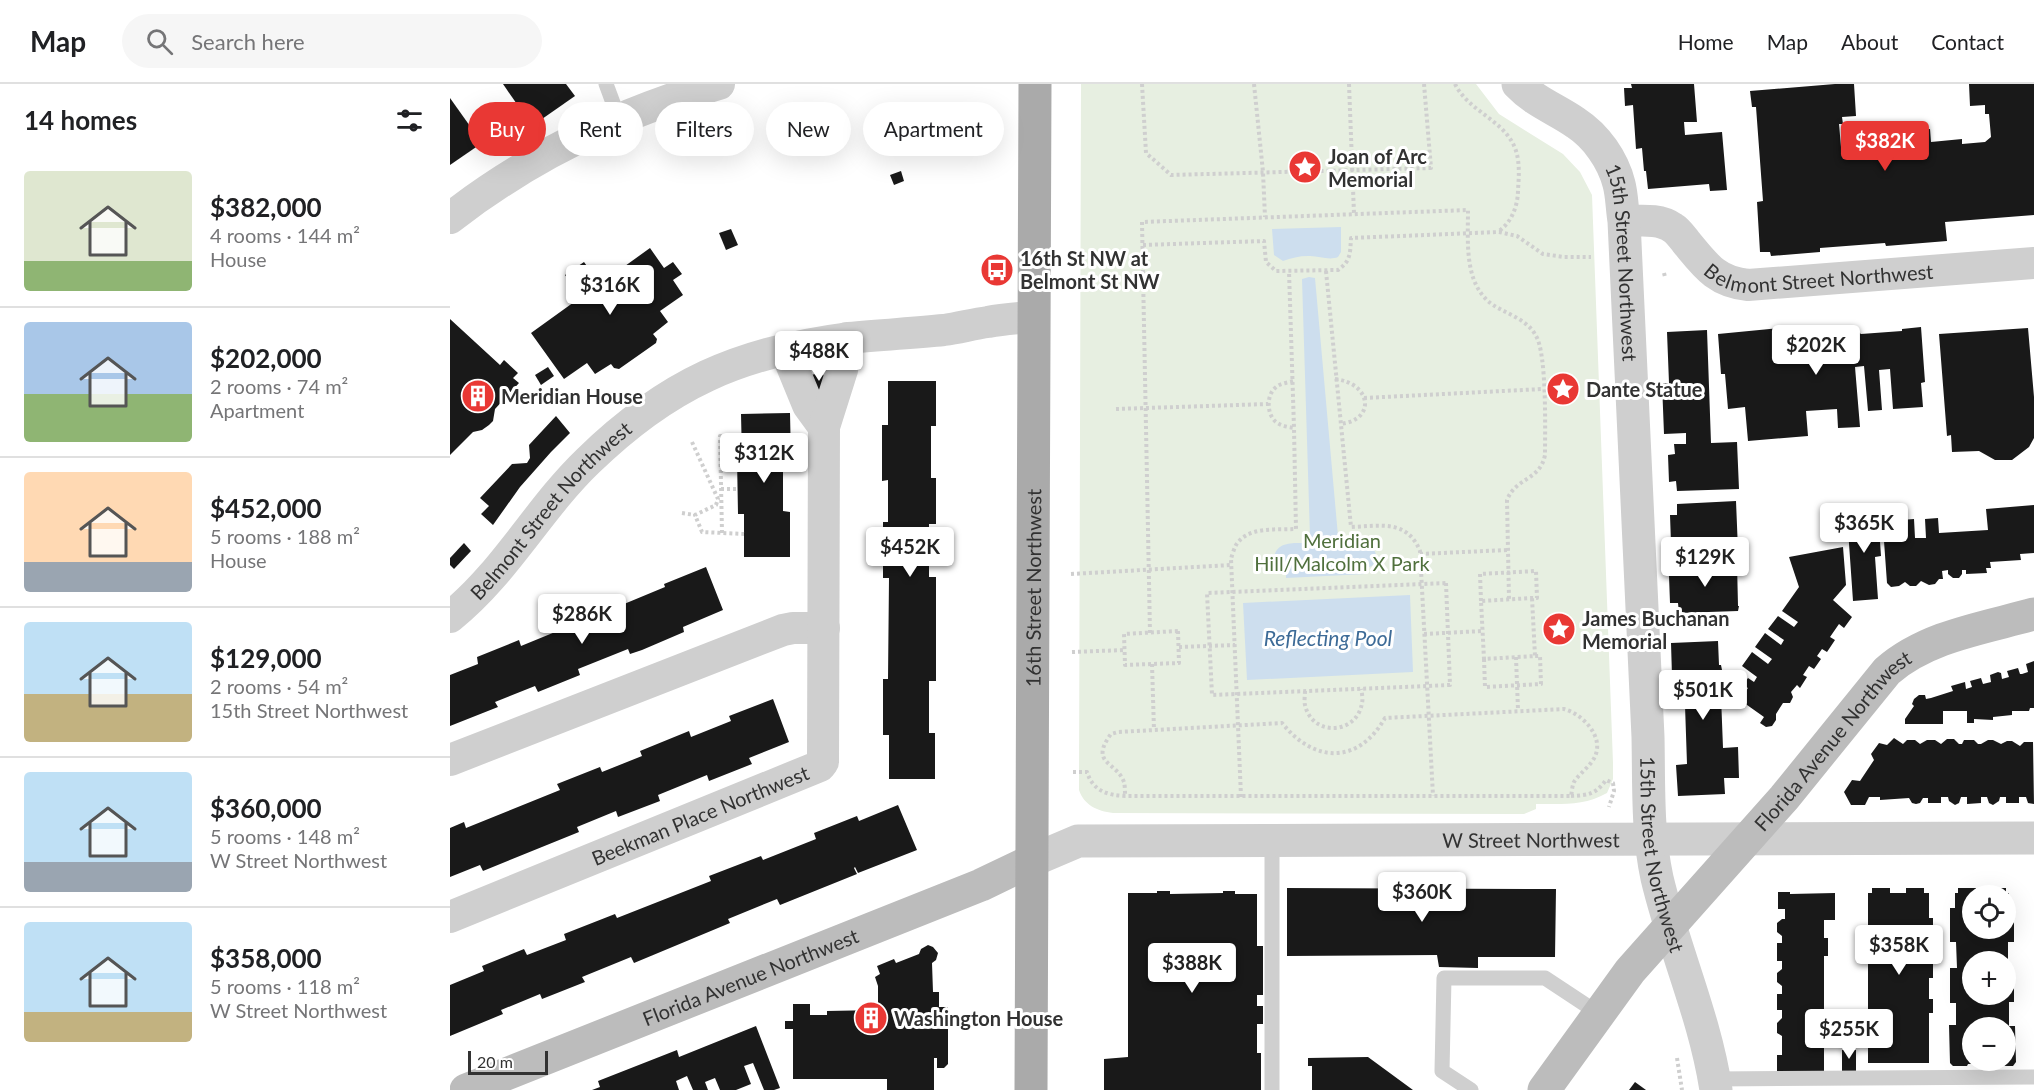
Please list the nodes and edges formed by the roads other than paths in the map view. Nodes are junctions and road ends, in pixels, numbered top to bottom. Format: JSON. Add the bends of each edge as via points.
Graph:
{"nodes":[{"id":1,"x":606,"y":84,"type":"edge"},
{"id":2,"x":1035,"y":84,"type":"edge"},
{"id":3,"x":1518,"y":84,"type":"edge"},
{"id":4,"x":705,"y":86,"type":"edge"},
{"id":5,"x":613,"y":102,"type":"edge"},
{"id":6,"x":643,"y":109,"type":"edge"},
{"id":7,"x":558,"y":149,"type":"edge"},
{"id":8,"x":450,"y":218,"type":"edge"},
{"id":9,"x":1624,"y":221,"type":"junction"},
{"id":10,"x":2034,"y":263,"type":"edge"},
{"id":11,"x":1033,"y":317,"type":"junction"},
{"id":12,"x":848,"y":338,"type":"junction"},
{"id":13,"x":785,"y":349,"type":"junction"},
{"id":14,"x":824,"y":427,"type":"junction"},
{"id":15,"x":2034,"y":614,"type":"edge"},
{"id":16,"x":450,"y":617,"type":"edge"},
{"id":17,"x":824,"y":628,"type":"junction"},
{"id":18,"x":450,"y":760,"type":"edge"},
{"id":19,"x":1747,"y":838,"type":"junction"},
{"id":20,"x":2034,"y":838,"type":"edge"},
{"id":21,"x":1272,"y":840,"type":"junction"},
{"id":22,"x":1652,"y":840,"type":"junction"},
{"id":23,"x":1032,"y":861,"type":"junction"},
{"id":24,"x":450,"y":917,"type":"edge"},
{"id":25,"x":1670,"y":926,"type":"junction"},
{"id":26,"x":1598,"y":1014,"type":"junction"},
{"id":27,"x":2034,"y":1077,"type":"edge"},
{"id":28,"x":1715,"y":1085,"type":"edge"},
{"id":29,"x":466,"y":1090,"type":"edge"},
{"id":30,"x":1031,"y":1090,"type":"edge"},
{"id":31,"x":1272,"y":1090,"type":"edge"},
{"id":32,"x":1471,"y":1090,"type":"edge"},
{"id":33,"x":1544,"y":1090,"type":"edge"}],
"edges":[{"from":1,"to":5,"type":"lane"},
{"from":2,"to":11,"type":"main road","name":"16th Street Northwest"},
{"from":3,"to":9,"type":"street","name":"15th Street Northwest","via":[[1533,98],[1576,122],[1600,146],[1619,182]]},
{"from":4,"to":6,"type":"street"},
{"from":7,"to":8,"type":"street","via":[[494,186]]},
{"from":9,"to":10,"type":"street","name":"Belmont Street Northwest","via":[[1661,222],[1674,228],[1708,269],[1737,284]]},
{"from":9,"to":22,"type":"street","name":"15th Street Northwest"},
{"from":11,"to":12,"type":"street","name":"Belmont Street Northwest","via":[[946,330]]},
{"from":11,"to":23,"type":"main road","name":"16th Street Northwest"},
{"from":12,"to":13,"type":"street","name":"Belmont Street Northwest"},
{"from":12,"to":14,"type":"street","name":"Beekman Place Northwest"},
{"from":13,"to":14,"type":"street","via":[[808,405]]},
{"from":13,"to":16,"type":"street","name":"Belmont Street Northwest","via":[[728,365],[686,385],[609,440],[558,492],[477,591]]},
{"from":14,"to":17,"type":"street","name":"Beekman Place Northwest"},
{"from":15,"to":19,"type":"main road","name":"Florida Avenue Northwest","via":[[1925,646],[1897,663]]},
{"from":17,"to":18,"type":"street","via":[[783,630]]},
{"from":17,"to":24,"type":"street","name":"Beekman Place Northwest","via":[[820,766]]},
{"from":19,"to":20,"type":"street","name":"W Street Northwest"},
{"from":19,"to":22,"type":"street","name":"W Street Northwest"},
{"from":19,"to":25,"type":"main road","name":"Florida Avenue Northwest"},
{"from":21,"to":22,"type":"street","name":"W Street Northwest"},
{"from":21,"to":23,"type":"street","name":"W Street Northwest","via":[[1078,840]]},
{"from":21,"to":31,"type":"lane"},
{"from":22,"to":25,"type":"street","name":"15th Street Northwest"},
{"from":23,"to":29,"type":"main road","name":"Florida Avenue Northwest","via":[[981,885]]},
{"from":23,"to":30,"type":"main road","name":"16th Street Northwest"},
{"from":25,"to":26,"type":"main road","name":"Florida Avenue Northwest"},
{"from":25,"to":28,"type":"street","name":"15th Street Northwest","via":[[1698,1013]]},
{"from":26,"to":32,"type":"lane","via":[[1545,978],[1444,978],[1442,1071]]},
{"from":26,"to":33,"type":"main road","name":"Florida Avenue Northwest"},
{"from":27,"to":28,"type":"lane"}]}
